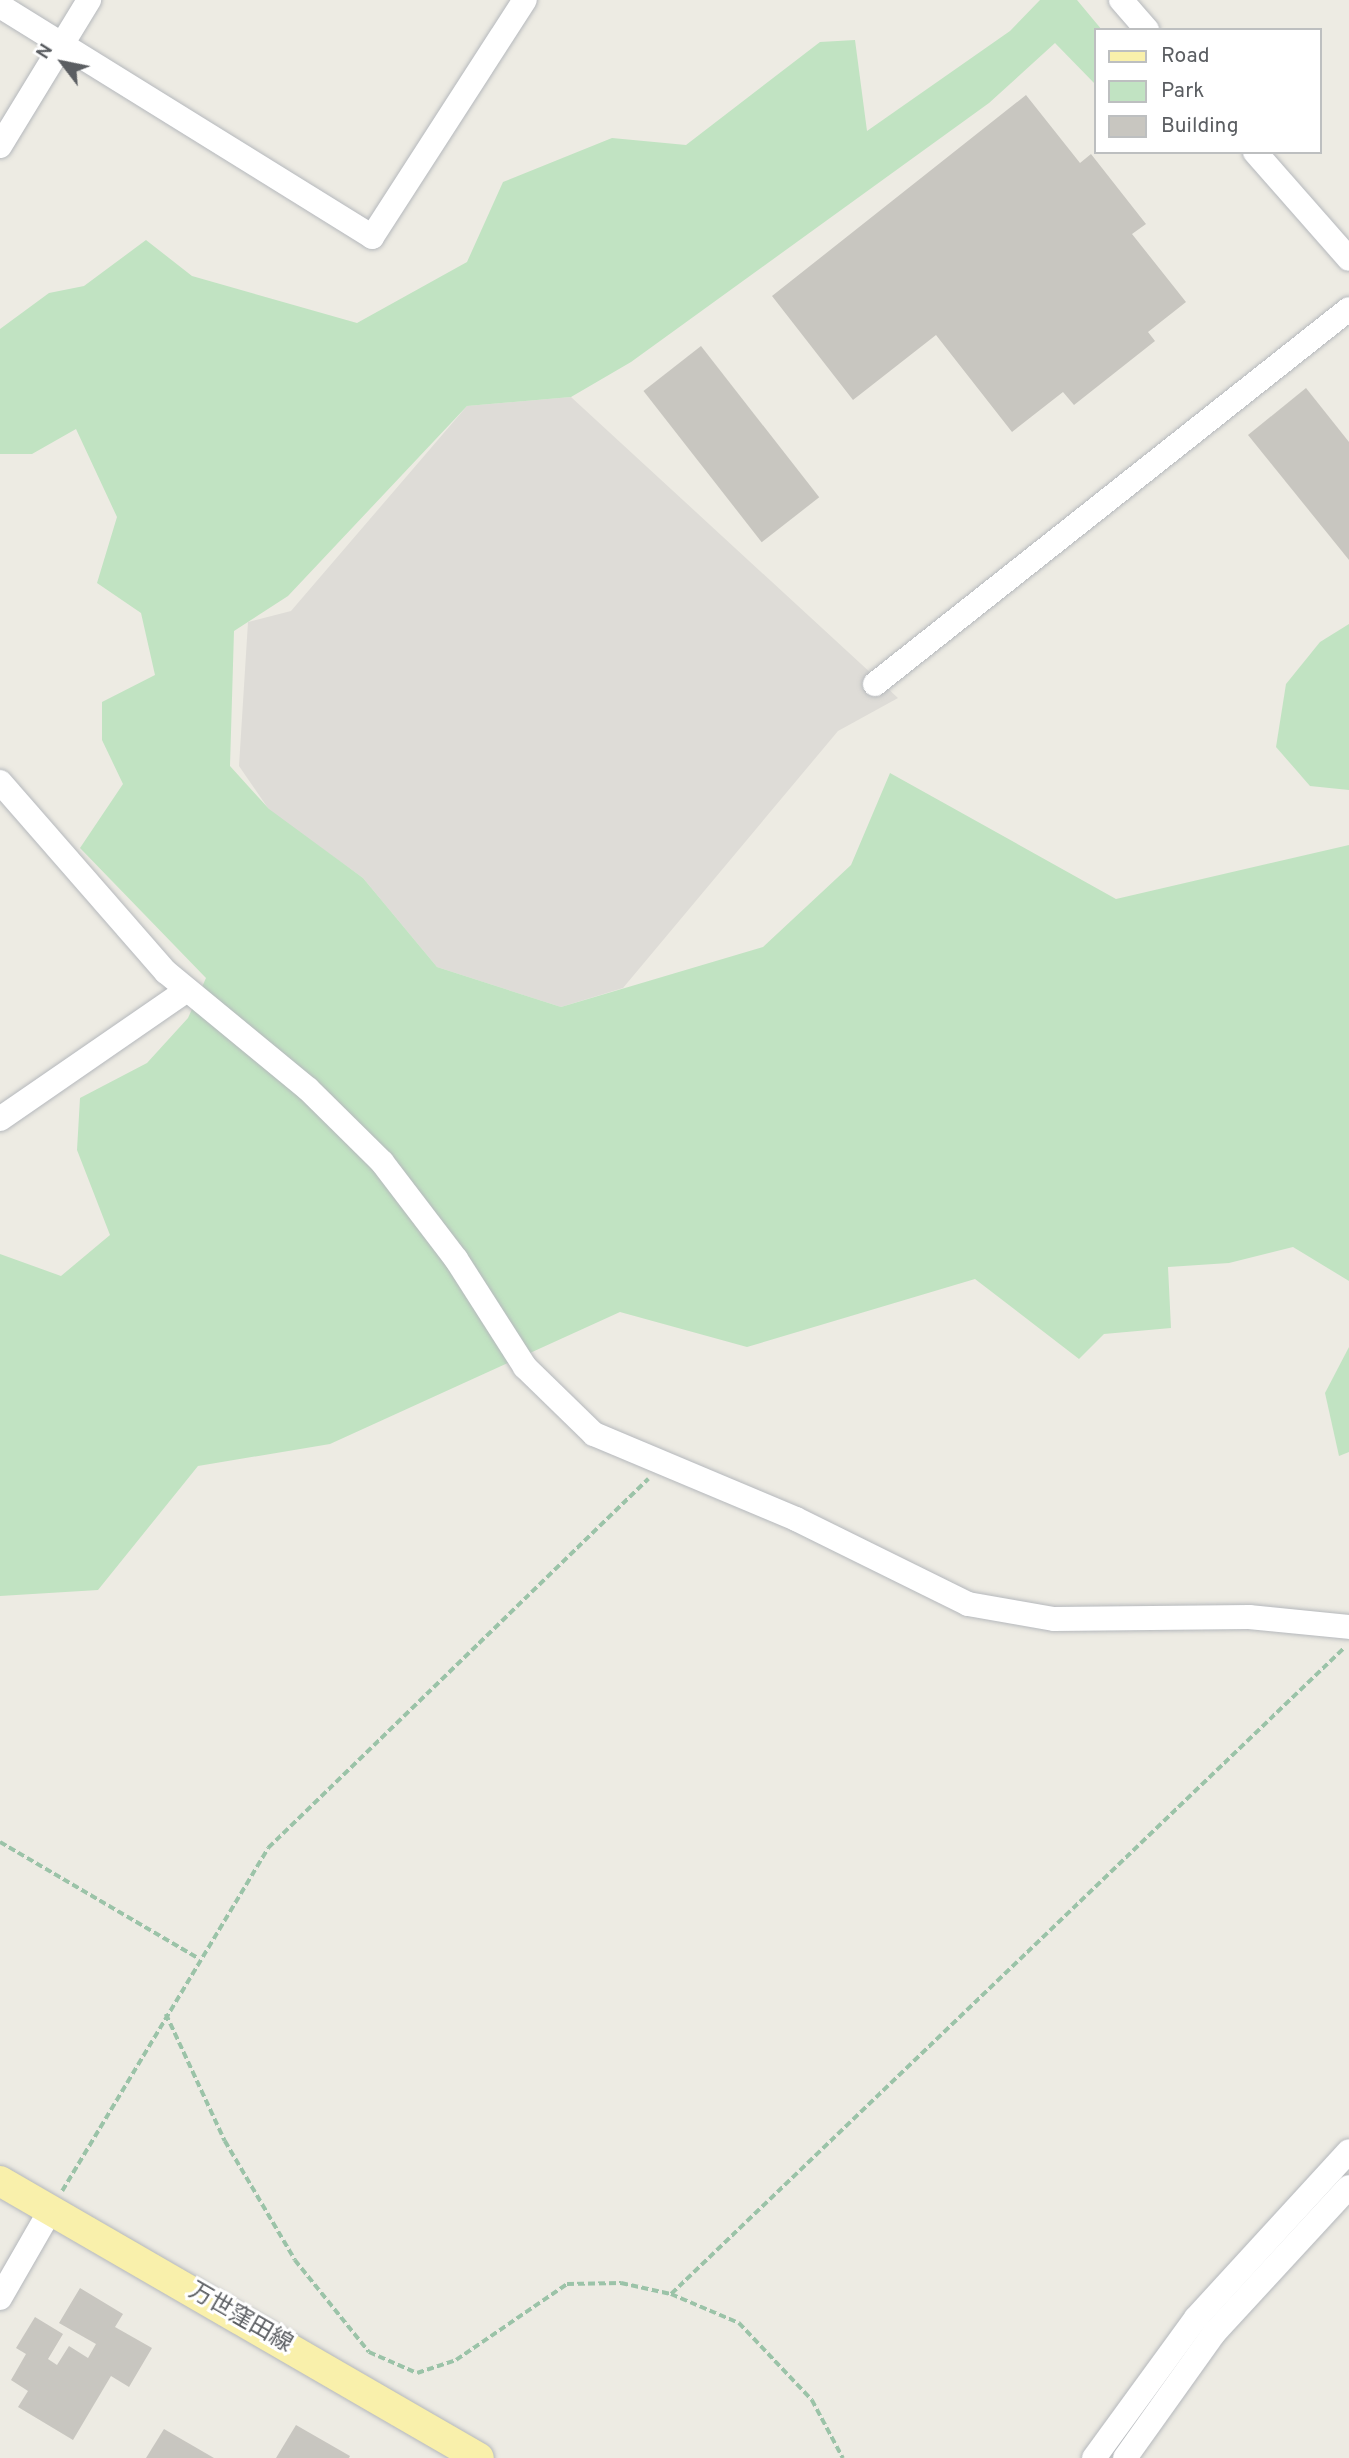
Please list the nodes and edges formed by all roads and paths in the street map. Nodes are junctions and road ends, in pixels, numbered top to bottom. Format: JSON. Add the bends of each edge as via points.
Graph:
{"nodes":[{"id":1,"x":89,"y":0,"type":"edge"},
{"id":2,"x":525,"y":0,"type":"edge"},
{"id":3,"x":1121,"y":0,"type":"edge"},
{"id":4,"x":0,"y":6,"type":"edge"},
{"id":5,"x":1145,"y":28,"type":"edge"},
{"id":6,"x":61,"y":44,"type":"junction"},
{"id":7,"x":0,"y":146,"type":"edge"},
{"id":8,"x":1257,"y":154,"type":"edge"},
{"id":9,"x":1349,"y":259,"type":"edge"},
{"id":10,"x":1349,"y":309,"type":"edge"},
{"id":11,"x":874,"y":684,"type":"dead end"},
{"id":12,"x":0,"y":782,"type":"edge"},
{"id":13,"x":187,"y":990,"type":"junction"},
{"id":14,"x":0,"y":1119,"type":"edge"},
{"id":15,"x":660,"y":1467,"type":"junction"},
{"id":16,"x":1349,"y":1627,"type":"edge"},
{"id":17,"x":1349,"y":1643,"type":"edge"},
{"id":18,"x":0,"y":1842,"type":"edge"},
{"id":19,"x":198,"y":1958,"type":"junction"},
{"id":20,"x":166,"y":2014,"type":"junction"},
{"id":21,"x":1349,"y":2151,"type":"edge"},
{"id":22,"x":0,"y":2181,"type":"edge"},
{"id":23,"x":1349,"y":2187,"type":"edge"},
{"id":24,"x":50,"y":2211,"type":"junction"},
{"id":25,"x":671,"y":2294,"type":"junction"},
{"id":26,"x":0,"y":2298,"type":"edge"},
{"id":27,"x":479,"y":2458,"type":"edge"},
{"id":28,"x":843,"y":2458,"type":"edge"},
{"id":29,"x":1094,"y":2458,"type":"edge"},
{"id":30,"x":1125,"y":2458,"type":"edge"}],
"edges":[{"from":1,"to":6,"type":"street"},
{"from":2,"to":6,"type":"street","via":[[372,237]]},
{"from":3,"to":5,"type":"street"},
{"from":4,"to":6,"type":"street"},
{"from":6,"to":7,"type":"street"},
{"from":8,"to":9,"type":"street"},
{"from":10,"to":11,"type":"street"},
{"from":12,"to":13,"type":"street"},
{"from":13,"to":14,"type":"street"},
{"from":13,"to":15,"type":"street","via":[[308,1089],[382,1162],[456,1259],[524,1367],[571,1418]]},
{"from":15,"to":16,"type":"street","via":[[796,1519],[968,1604],[1054,1619],[1249,1617]]},
{"from":15,"to":19,"type":"path","via":[[268,1848]]},
{"from":17,"to":25,"type":"path"},
{"from":18,"to":19,"type":"path"},
{"from":19,"to":20,"type":"path"},
{"from":20,"to":24,"type":"path"},
{"from":20,"to":25,"type":"path","via":[[225,2141],[295,2260],[351,2337],[401,2370],[427,2371],[456,2360],[568,2284],[621,2283]]},
{"from":21,"to":29,"type":"street","via":[[1196,2318]]},
{"from":22,"to":24,"type":"main road","name":"万世窪田線"},
{"from":23,"to":30,"type":"street","via":[[1215,2332]]},
{"from":24,"to":26,"type":"street"},
{"from":24,"to":27,"type":"main road","name":"万世窪田線"},
{"from":25,"to":28,"type":"path","via":[[739,2323],[812,2400]]}]}
